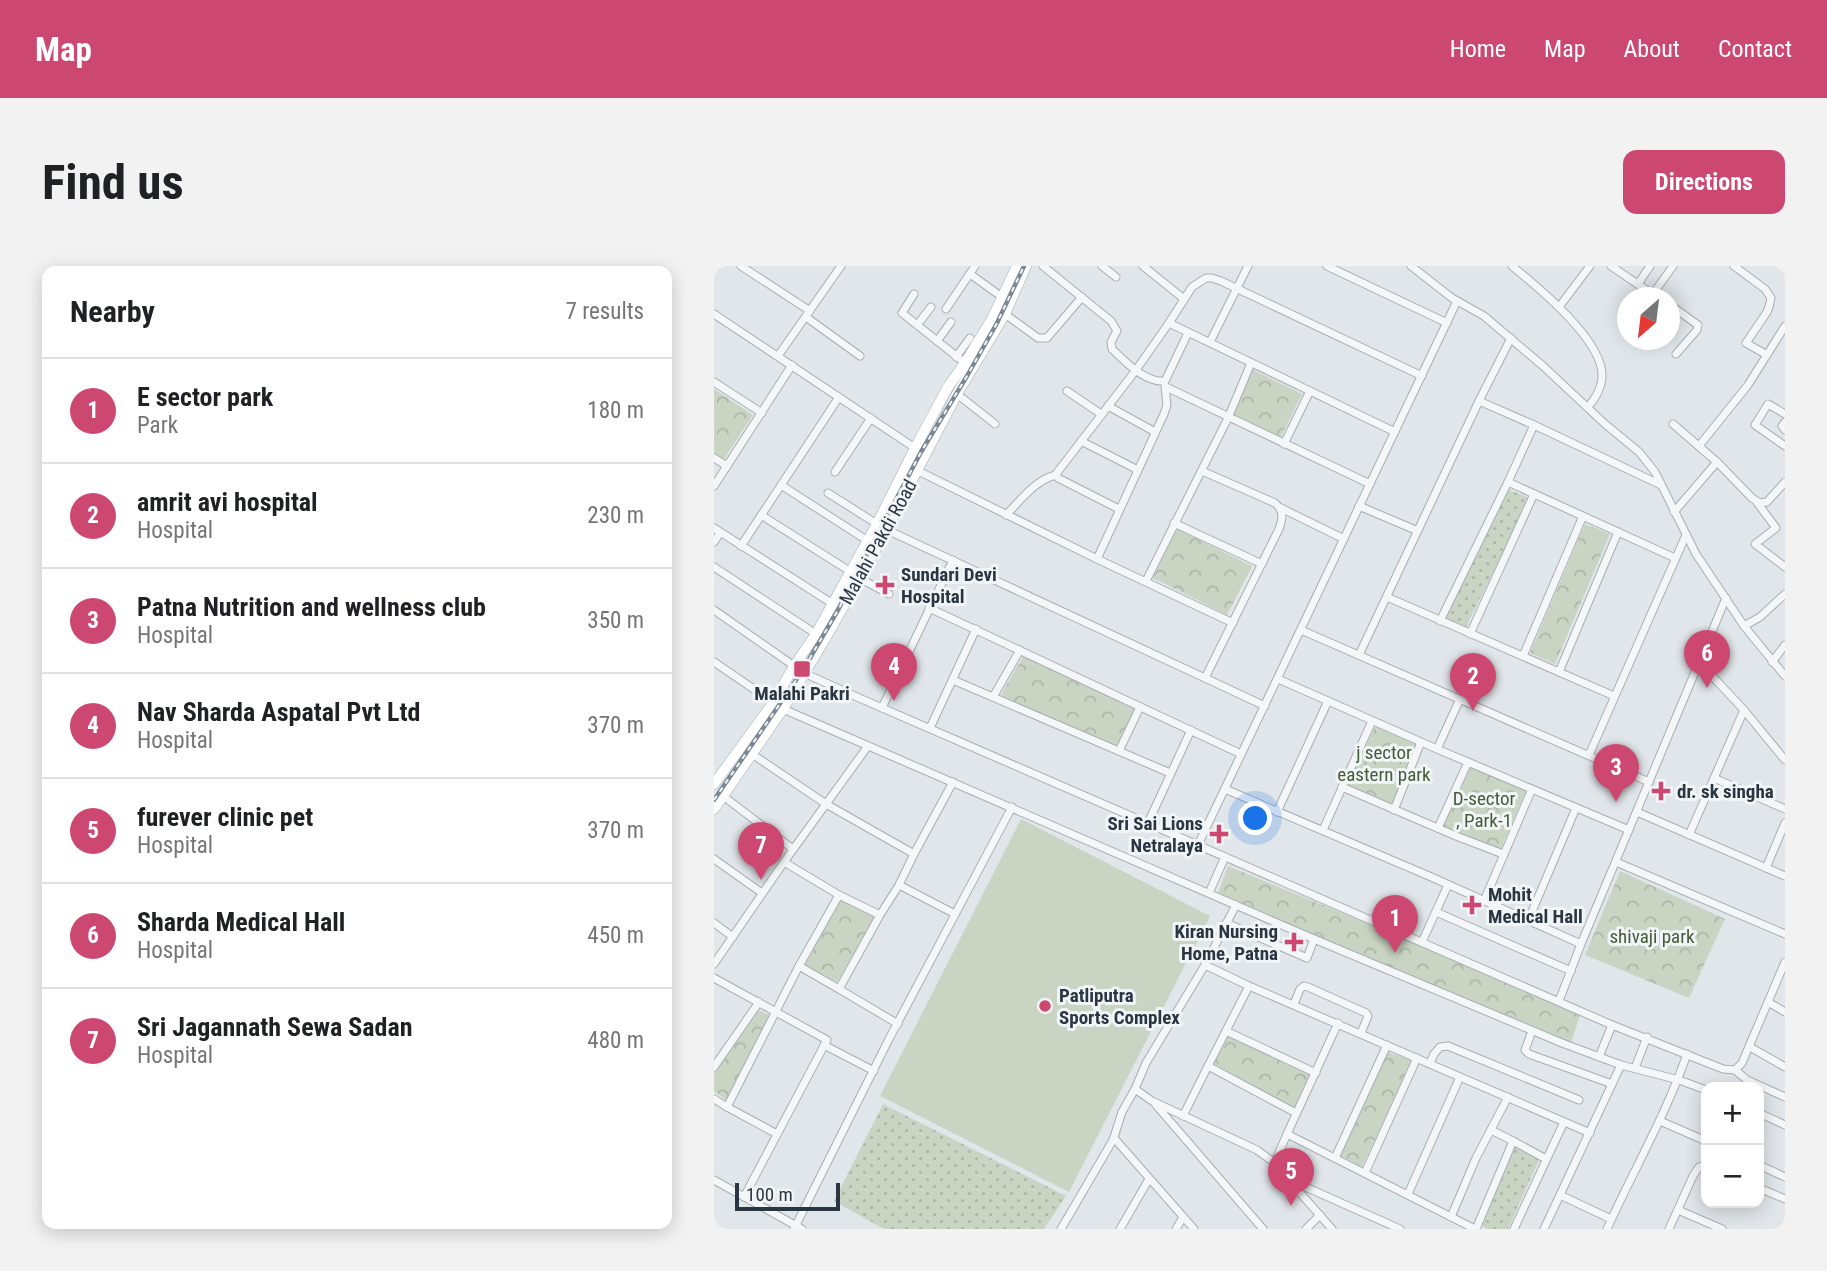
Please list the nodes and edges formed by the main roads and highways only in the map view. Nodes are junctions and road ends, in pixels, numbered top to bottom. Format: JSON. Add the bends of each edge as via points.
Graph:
{"nodes":[{"id":1,"x":1017,"y":266,"type":"edge"},
{"id":2,"x":1026,"y":266,"type":"edge"},
{"id":3,"x":1012,"y":286,"type":"junction"},
{"id":4,"x":881,"y":526,"type":"junction"},
{"id":5,"x":855,"y":575,"type":"junction"},
{"id":6,"x":746,"y":740,"type":"junction"},
{"id":7,"x":754,"y":750,"type":"junction"},
{"id":8,"x":716,"y":778,"type":"edge"},
{"id":9,"x":714,"y":809,"type":"edge"}],
"edges":[{"from":1,"to":3,"type":"main road","name":"Malahi Pakdi Road"},
{"from":2,"to":3,"type":"main road","name":"Malahi Pakdi Road"},
{"from":3,"to":4,"type":"main road","name":"Malahi Pakdi Road","via":[[1005,314]]},
{"from":3,"to":4,"type":"main road","name":"Malahi Pakdi Road","via":[[961,360],[906,465]]},
{"from":4,"to":5,"type":"main road","name":"Malahi Pakdi Road"},
{"from":4,"to":5,"type":"main road","name":"Malahi Pakdi Road","via":[[867,541]]},
{"from":5,"to":6,"type":"main road","name":"Malahi Pakdi Road"},
{"from":5,"to":7,"type":"main road","name":"Malahi Pakdi Road","via":[[804,673]]},
{"from":6,"to":7,"type":"main road"},
{"from":6,"to":8,"type":"main road","name":"Malahi Pakdi Road"},
{"from":7,"to":9,"type":"main road","name":"Malahi Pakdi Road"}]}
